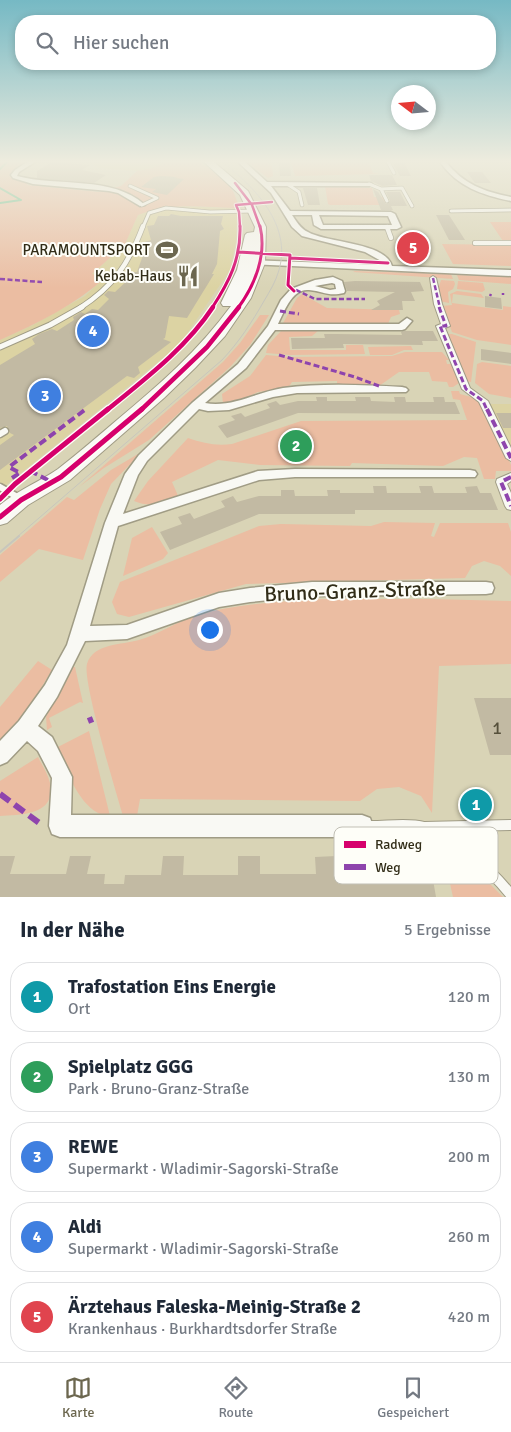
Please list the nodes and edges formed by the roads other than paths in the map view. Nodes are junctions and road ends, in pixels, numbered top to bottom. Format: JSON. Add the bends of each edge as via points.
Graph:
{"nodes":[{"id":1,"x":145,"y":204,"type":"edge"},
{"id":2,"x":248,"y":204,"type":"edge"},
{"id":3,"x":281,"y":204,"type":"edge"},
{"id":4,"x":142,"y":205,"type":"edge"},
{"id":5,"x":511,"y":210,"type":"edge"},
{"id":6,"x":250,"y":211,"type":"junction"},
{"id":7,"x":451,"y":211,"type":"dead end"},
{"id":8,"x":288,"y":213,"type":"junction"},
{"id":9,"x":315,"y":213,"type":"junction"},
{"id":10,"x":387,"y":227,"type":"junction"},
{"id":11,"x":391,"y":238,"type":"dead end"},
{"id":12,"x":475,"y":243,"type":"dead end"},
{"id":13,"x":511,"y":243,"type":"edge"},
{"id":14,"x":252,"y":262,"type":"junction"},
{"id":15,"x":389,"y":268,"type":"junction"},
{"id":16,"x":511,"y":273,"type":"edge"},
{"id":17,"x":433,"y":278,"type":"dead end"},
{"id":18,"x":305,"y":286,"type":"dead end"},
{"id":19,"x":407,"y":321,"type":"dead end"},
{"id":20,"x":272,"y":327,"type":"junction"},
{"id":21,"x":0,"y":347,"type":"edge"},
{"id":22,"x":402,"y":390,"type":"dead end"},
{"id":23,"x":196,"y":405,"type":"junction"},
{"id":24,"x":511,"y":458,"type":"edge"},
{"id":25,"x":470,"y":474,"type":"dead end"},
{"id":26,"x":511,"y":477,"type":"edge"},
{"id":27,"x":0,"y":487,"type":"edge"},
{"id":28,"x":22,"y":499,"type":"junction"},
{"id":29,"x":511,"y":506,"type":"edge"},
{"id":30,"x":0,"y":517,"type":"edge"},
{"id":31,"x":112,"y":523,"type":"junction"},
{"id":32,"x":486,"y":588,"type":"dead end"},
{"id":33,"x":80,"y":634,"type":"junction"},
{"id":34,"x":26,"y":728,"type":"junction"},
{"id":35,"x":0,"y":756,"type":"edge"},
{"id":36,"x":511,"y":824,"type":"edge"},
{"id":37,"x":362,"y":826,"type":"joint"},
{"id":38,"x":424,"y":827,"type":"joint"},
{"id":39,"x":498,"y":881,"type":"edge"},
{"id":40,"x":511,"y":895,"type":"edge"}],
"edges":[{"from":1,"to":4,"type":"lane"},
{"from":2,"to":6,"type":"main road"},
{"from":3,"to":8,"type":"street"},
{"from":5,"to":7,"type":"lane"},
{"from":6,"to":14,"type":"main road","via":[[262,232]]},
{"from":6,"to":21,"type":"lane","via":[[155,210],[145,221],[124,268],[103,292],[30,335]]},
{"from":8,"to":9,"type":"street"},
{"from":8,"to":15,"type":"street","via":[[304,234],[376,253],[387,261]]},
{"from":9,"to":10,"type":"street","via":[[321,227]]},
{"from":9,"to":10,"type":"street","via":[[391,214],[397,227]]},
{"from":10,"to":11,"type":"lane"},
{"from":12,"to":13,"type":"lane"},
{"from":14,"to":15,"type":"street"},
{"from":14,"to":28,"type":"main road","via":[[231,299],[199,340],[156,382],[41,476]]},
{"from":15,"to":16,"type":"street"},
{"from":17,"to":24,"type":"street","via":[[446,326],[440,326],[465,388],[484,401]]},
{"from":18,"to":20,"type":"street","via":[[286,300]]},
{"from":19,"to":20,"type":"street","via":[[402,327]]},
{"from":20,"to":23,"type":"street","via":[[242,366]]},
{"from":22,"to":23,"type":"street","via":[[303,390],[280,392],[223,409]]},
{"from":23,"to":31,"type":"street","via":[[138,466]]},
{"from":25,"to":31,"type":"street","via":[[295,473],[258,476]]},
{"from":26,"to":29,"type":"street","via":[[501,482]]},
{"from":27,"to":28,"type":"lane"},
{"from":28,"to":30,"type":"main road"},
{"from":31,"to":33,"type":"street"},
{"from":32,"to":33,"type":"street","name":"Bruno-Granz-Straße","via":[[312,589],[250,595],[219,600],[127,632]]},
{"from":33,"to":34,"type":"street","via":[[55,684]]},
{"from":34,"to":35,"type":"street"},
{"from":34,"to":37,"type":"street","via":[[45,744],[62,777],[60,826]]},
{"from":36,"to":38,"type":"lane"},
{"from":37,"to":38,"type":"lane"},
{"from":39,"to":40,"type":"lane"}]}
